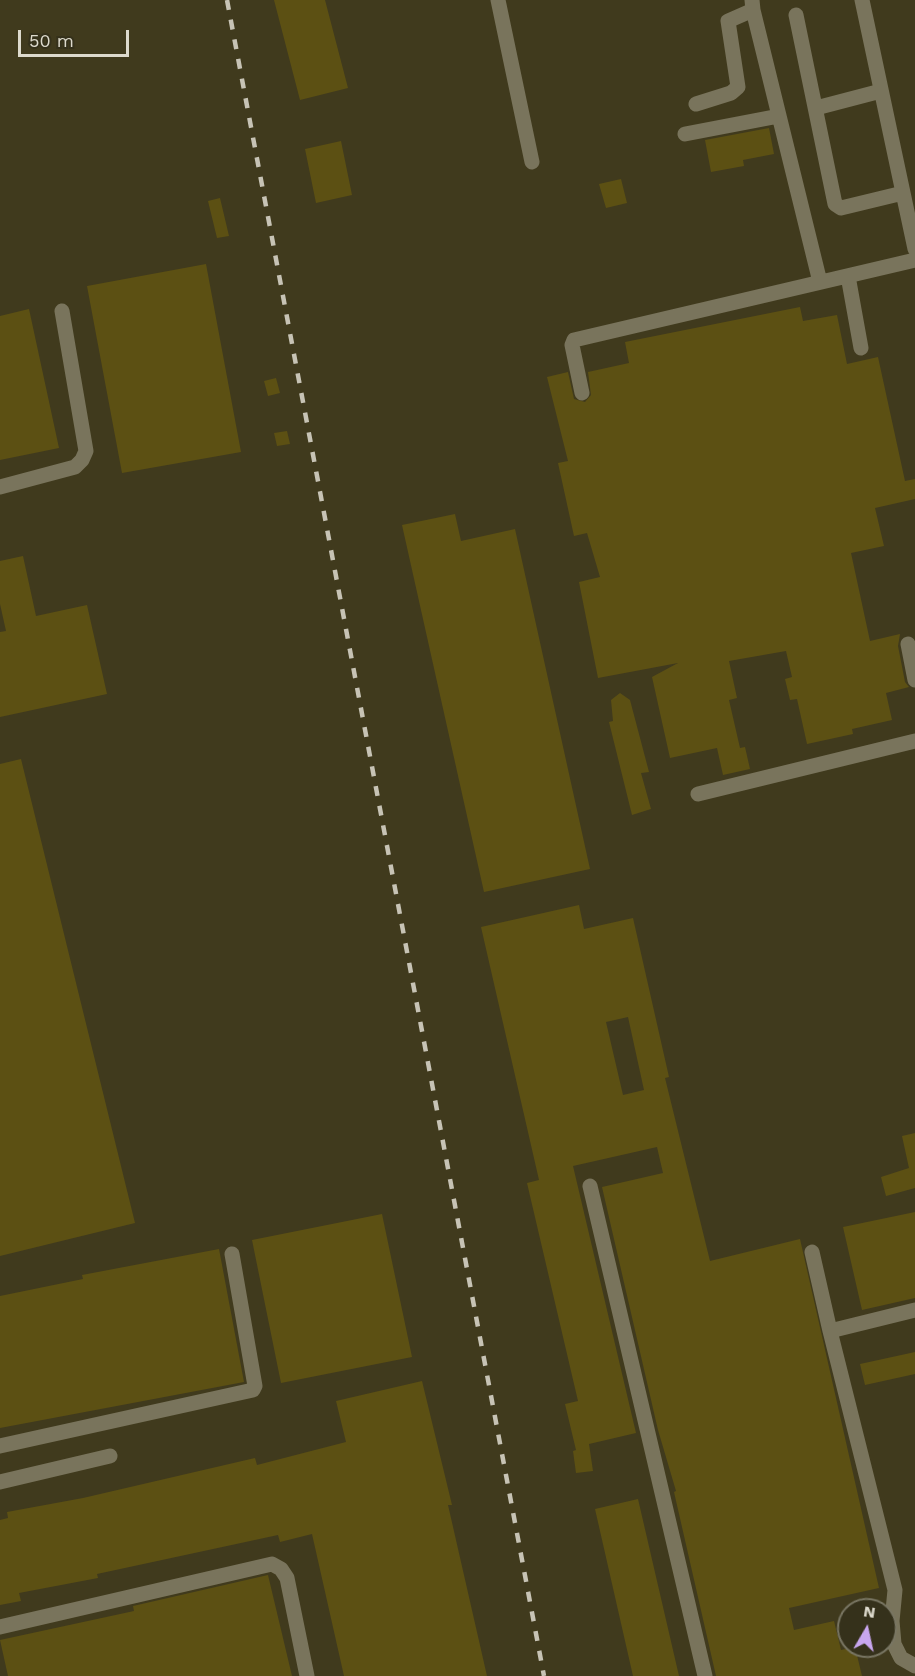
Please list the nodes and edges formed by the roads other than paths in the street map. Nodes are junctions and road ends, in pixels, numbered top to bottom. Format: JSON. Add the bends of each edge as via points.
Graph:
{"nodes":[{"id":1,"x":498,"y":0,"type":"edge"},
{"id":2,"x":862,"y":0,"type":"edge"},
{"id":3,"x":753,"y":5,"type":"edge"},
{"id":4,"x":796,"y":15,"type":"dead end"},
{"id":5,"x":881,"y":91,"type":"junction"},
{"id":6,"x":696,"y":104,"type":"dead end"},
{"id":7,"x":816,"y":108,"type":"junction"},
{"id":8,"x":779,"y":116,"type":"junction"},
{"id":9,"x":686,"y":134,"type":"dead end"},
{"id":10,"x":532,"y":162,"type":"dead end"},
{"id":11,"x":903,"y":193,"type":"junction"},
{"id":12,"x":915,"y":249,"type":"edge"},
{"id":13,"x":915,"y":260,"type":"edge"},
{"id":14,"x":848,"y":276,"type":"junction"},
{"id":15,"x":820,"y":282,"type":"junction"},
{"id":16,"x":62,"y":311,"type":"dead end"},
{"id":17,"x":861,"y":348,"type":"dead end"},
{"id":18,"x":582,"y":393,"type":"dead end"},
{"id":19,"x":0,"y":487,"type":"edge"},
{"id":20,"x":908,"y":644,"type":"dead end"},
{"id":21,"x":915,"y":680,"type":"edge"},
{"id":22,"x":915,"y":741,"type":"edge"},
{"id":23,"x":698,"y":794,"type":"dead end"},
{"id":24,"x":590,"y":1186,"type":"dead end"},
{"id":25,"x":812,"y":1252,"type":"dead end"},
{"id":26,"x":232,"y":1254,"type":"dead end"},
{"id":27,"x":915,"y":1310,"type":"edge"},
{"id":28,"x":830,"y":1331,"type":"junction"},
{"id":29,"x":0,"y":1446,"type":"edge"},
{"id":30,"x":110,"y":1456,"type":"dead end"},
{"id":31,"x":0,"y":1482,"type":"edge"},
{"id":32,"x":0,"y":1627,"type":"edge"},
{"id":33,"x":915,"y":1666,"type":"edge"},
{"id":34,"x":307,"y":1676,"type":"edge"},
{"id":35,"x":705,"y":1676,"type":"edge"}],
"edges":[{"from":1,"to":10,"type":"street"},
{"from":2,"to":5,"type":"street"},
{"from":3,"to":6,"type":"street","via":[[728,21],[738,87],[732,93]]},
{"from":3,"to":8,"type":"street"},
{"from":4,"to":7,"type":"street"},
{"from":5,"to":7,"type":"street"},
{"from":5,"to":11,"type":"street"},
{"from":7,"to":11,"type":"street","via":[[837,207]]},
{"from":8,"to":9,"type":"street"},
{"from":8,"to":15,"type":"street"},
{"from":11,"to":12,"type":"street"},
{"from":13,"to":14,"type":"street"},
{"from":14,"to":15,"type":"street"},
{"from":14,"to":17,"type":"street"},
{"from":15,"to":18,"type":"street","via":[[574,340]]},
{"from":16,"to":19,"type":"street","via":[[86,451],[75,467]]},
{"from":20,"to":21,"type":"street"},
{"from":22,"to":23,"type":"street"},
{"from":24,"to":35,"type":"street"},
{"from":25,"to":28,"type":"street"},
{"from":26,"to":29,"type":"street","via":[[253,1390]]},
{"from":27,"to":28,"type":"street"},
{"from":28,"to":33,"type":"street","via":[[896,1590],[894,1644],[901,1658]]},
{"from":30,"to":31,"type":"street"},
{"from":32,"to":34,"type":"street","via":[[272,1564],[287,1578]]}]}
